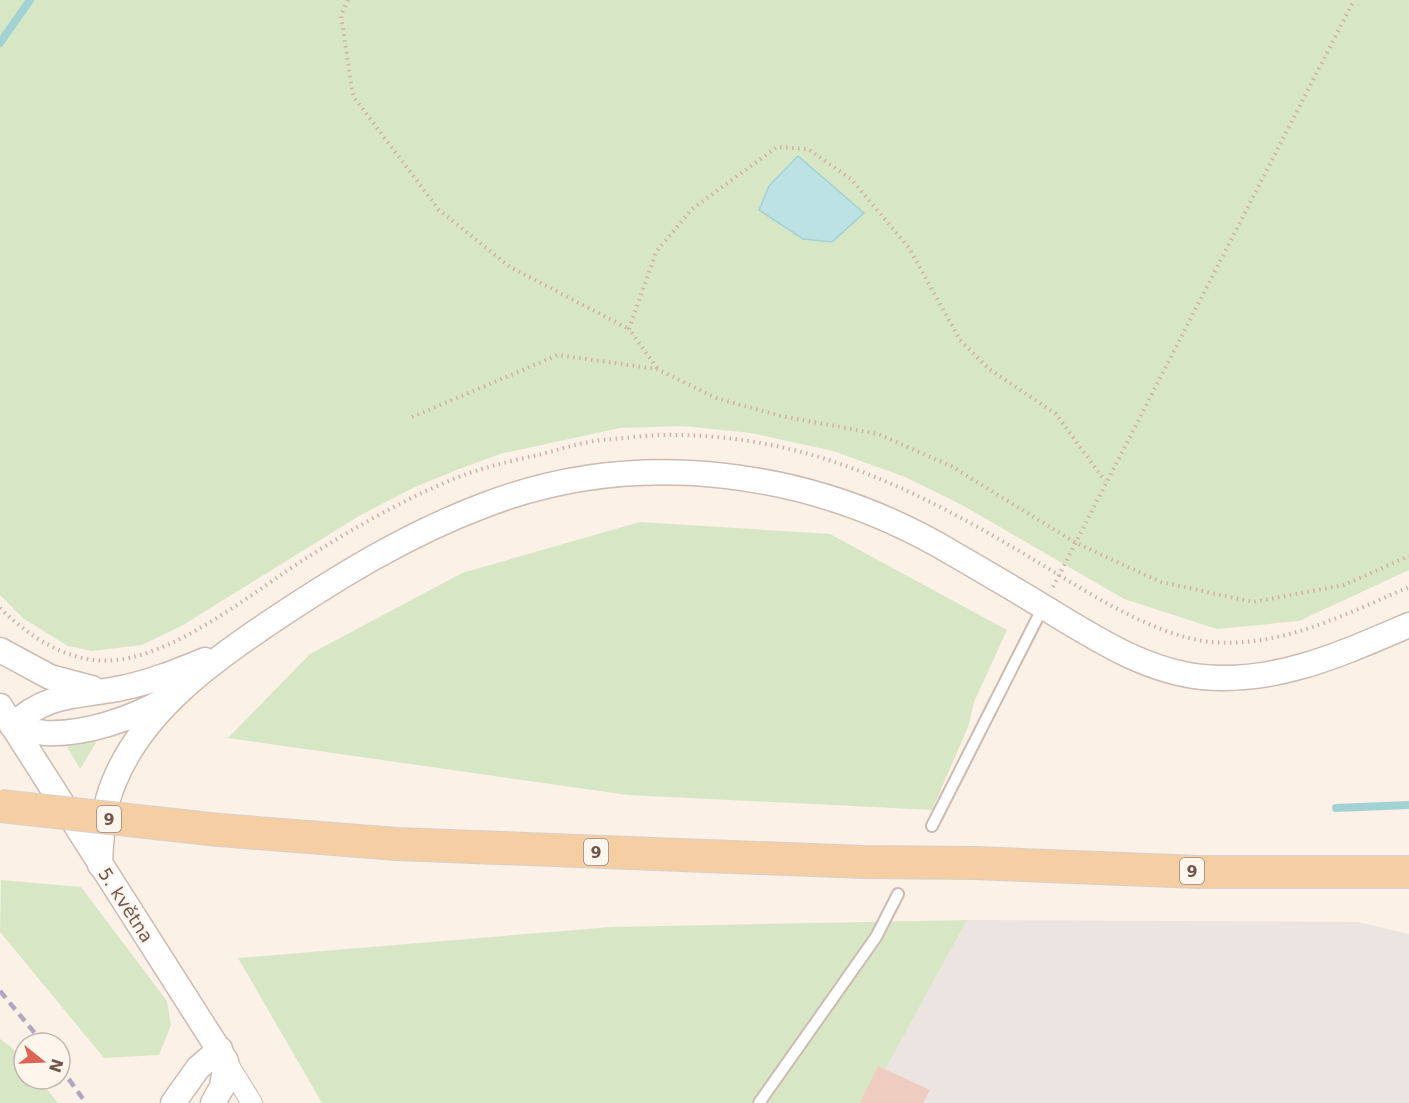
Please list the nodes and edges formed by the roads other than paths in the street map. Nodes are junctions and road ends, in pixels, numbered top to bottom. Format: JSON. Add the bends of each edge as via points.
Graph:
{"nodes":[{"id":1,"x":1043,"y":607,"type":"junction"},
{"id":2,"x":1409,"y":625,"type":"edge"},
{"id":3,"x":0,"y":650,"type":"edge"},
{"id":4,"x":222,"y":654,"type":"junction"},
{"id":5,"x":103,"y":691,"type":"junction"},
{"id":6,"x":180,"y":691,"type":"junction"},
{"id":7,"x":6,"y":716,"type":"edge"},
{"id":8,"x":0,"y":806,"type":"edge"},
{"id":9,"x":932,"y":826,"type":"dead end"},
{"id":10,"x":100,"y":865,"type":"junction"},
{"id":11,"x":1409,"y":872,"type":"edge"},
{"id":12,"x":898,"y":894,"type":"dead end"},
{"id":13,"x":223,"y":1055,"type":"junction"},
{"id":14,"x":172,"y":1103,"type":"edge"},
{"id":15,"x":213,"y":1103,"type":"edge"},
{"id":16,"x":252,"y":1103,"type":"edge"},
{"id":17,"x":759,"y":1103,"type":"edge"}],
"edges":[{"from":1,"to":2,"type":"street","via":[[1146,663],[1187,675],[1219,678],[1264,676],[1311,666]]},
{"from":1,"to":4,"type":"street","via":[[949,551],[821,495],[741,477],[649,472],[557,483],[455,517],[335,580]]},
{"from":1,"to":9,"type":"lane"},
{"from":3,"to":5,"type":"street","via":[[50,677]]},
{"from":4,"to":5,"type":"street","via":[[165,677]]},
{"from":4,"to":6,"type":"street"},
{"from":5,"to":7,"type":"street","via":[[50,700],[30,711]]},
{"from":6,"to":7,"type":"street","via":[[138,713],[82,729],[45,732]]},
{"from":6,"to":10,"type":"street","via":[[134,744],[112,785],[102,828]]},
{"from":7,"to":10,"type":"street","name":"5. května"},
{"from":8,"to":11,"type":"main road","number":"9","bridge":true,"via":[[219,830],[397,844],[1199,872]]},
{"from":10,"to":13,"type":"street","name":"5. května"},
{"from":12,"to":17,"type":"lane","via":[[876,937]]},
{"from":13,"to":14,"type":"street","via":[[198,1068]]},
{"from":13,"to":15,"type":"street","via":[[222,1087]]},
{"from":13,"to":16,"type":"street","name":"5. května"}]}
